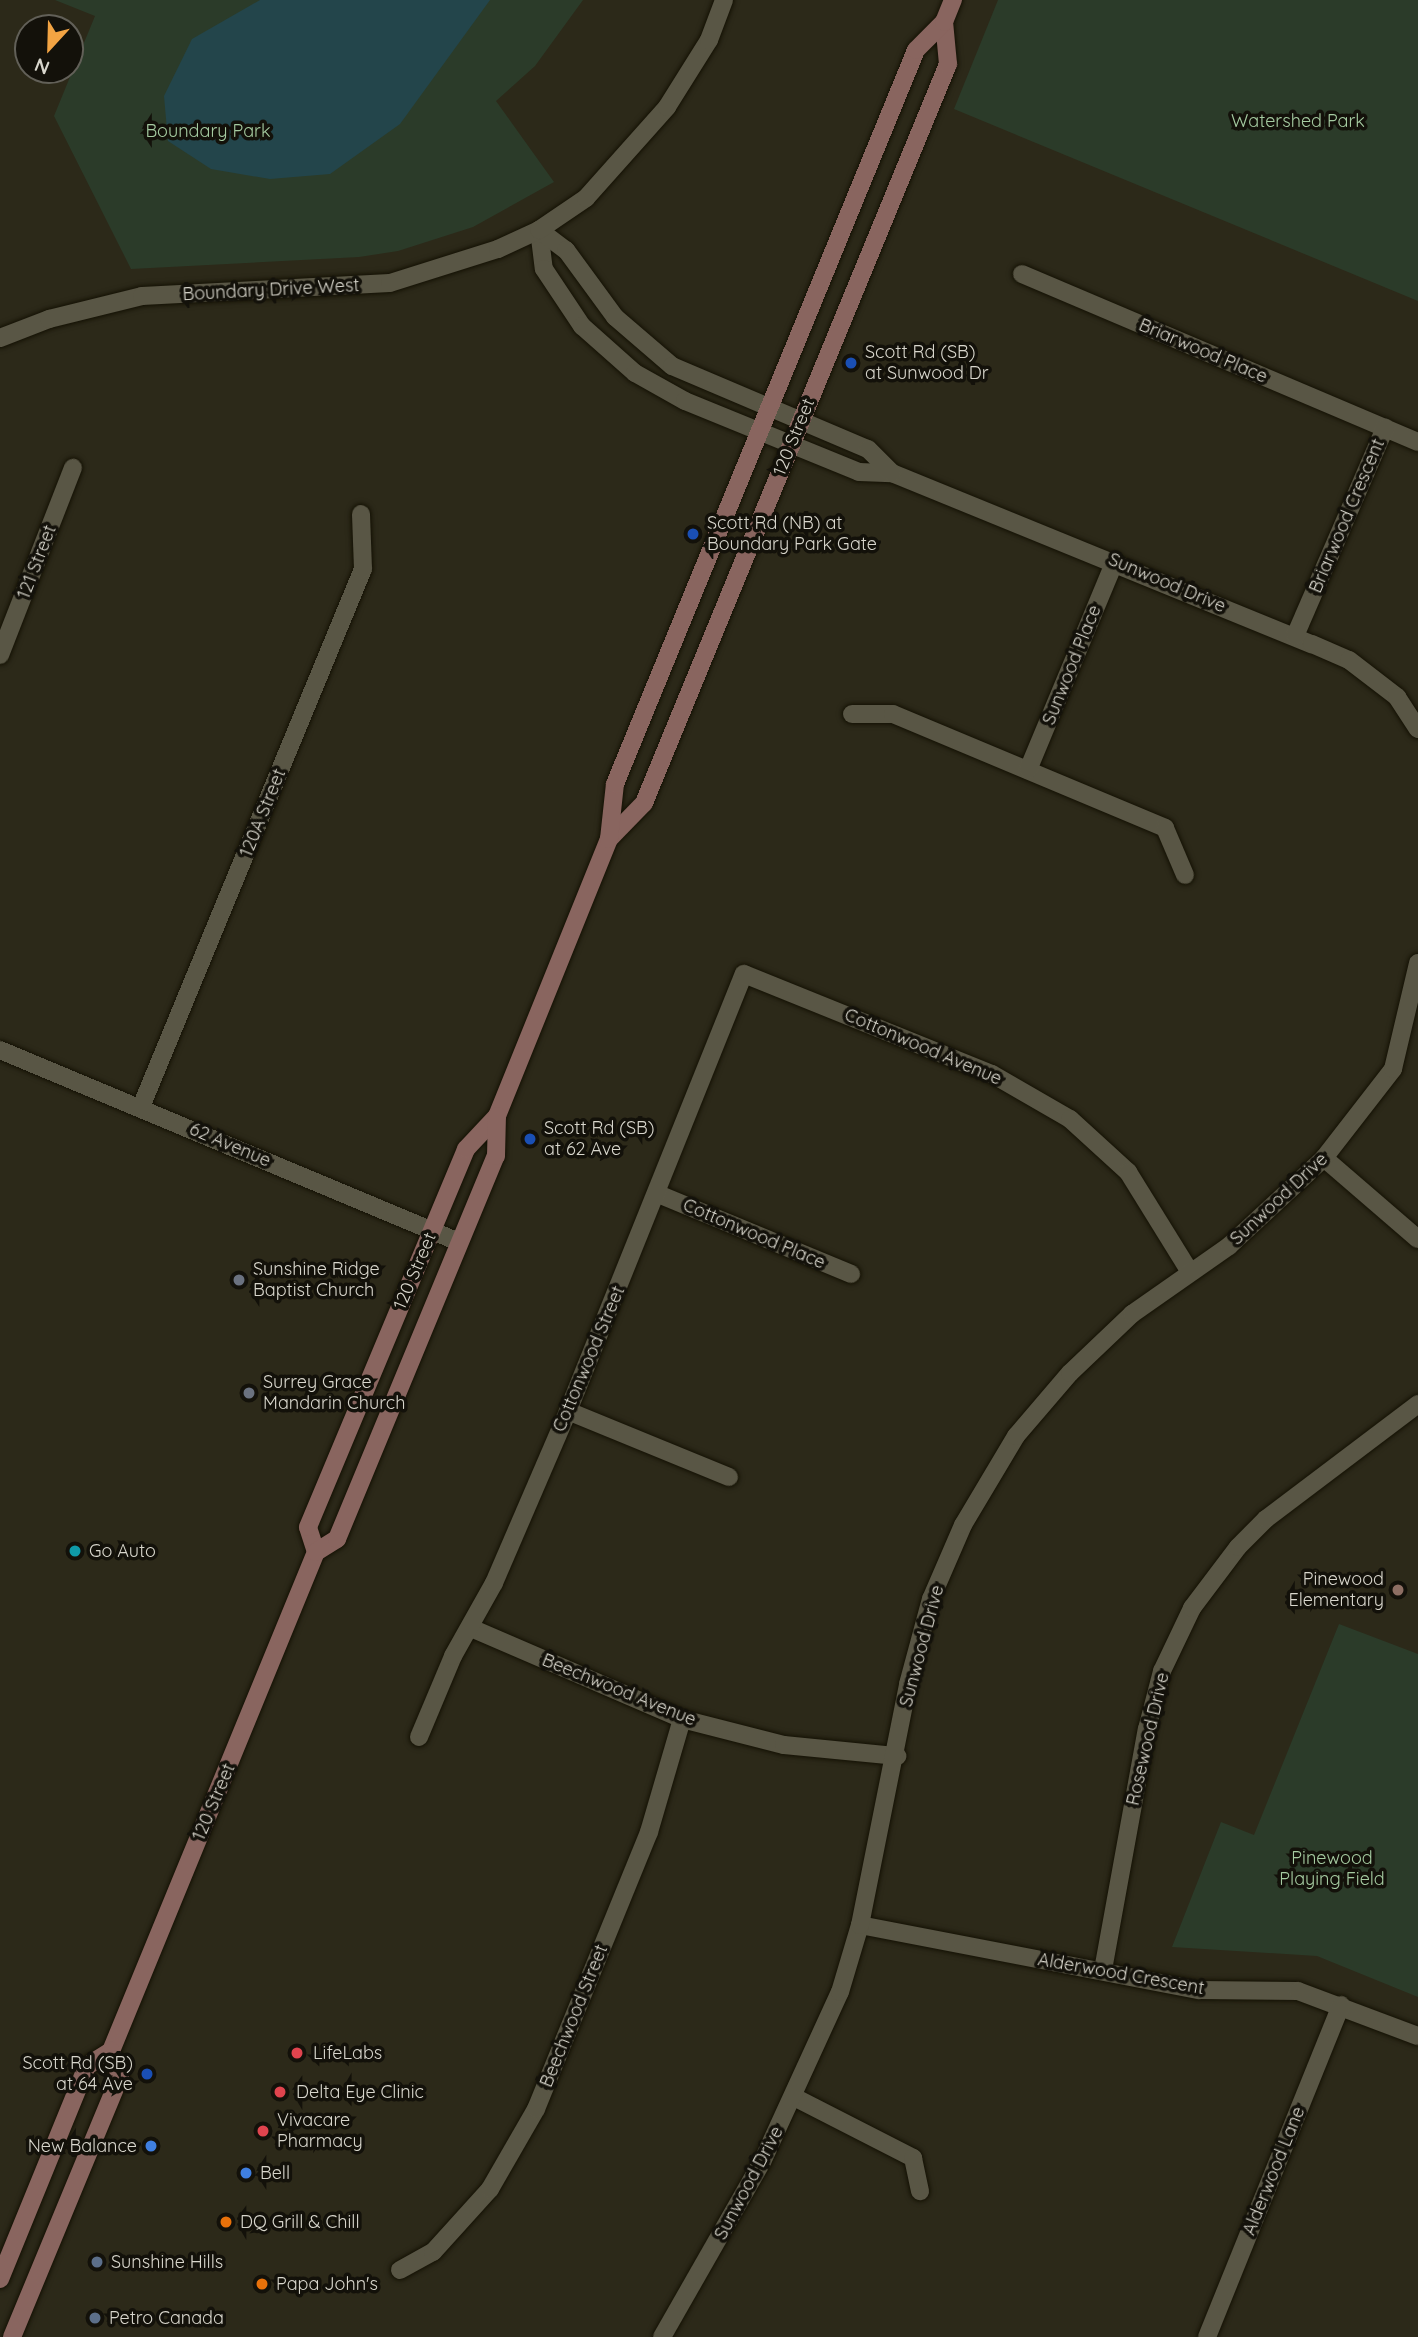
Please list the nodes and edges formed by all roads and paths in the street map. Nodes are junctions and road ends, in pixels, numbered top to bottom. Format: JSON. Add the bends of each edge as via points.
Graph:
{"nodes":[{"id":1,"x":724,"y":0,"type":"edge"},
{"id":2,"x":953,"y":0,"type":"edge"},
{"id":3,"x":944,"y":22,"type":"junction"},
{"id":4,"x":540,"y":230,"type":"junction"},
{"id":5,"x":1023,"y":274,"type":"dead end"},
{"id":6,"x":0,"y":338,"type":"edge"},
{"id":7,"x":770,"y":408,"type":"junction"},
{"id":8,"x":801,"y":421,"type":"junction"},
{"id":9,"x":1384,"y":428,"type":"junction"},
{"id":10,"x":760,"y":433,"type":"junction"},
{"id":11,"x":1418,"y":442,"type":"edge"},
{"id":12,"x":791,"y":446,"type":"junction"},
{"id":13,"x":73,"y":468,"type":"dead end"},
{"id":14,"x":892,"y":473,"type":"junction"},
{"id":15,"x":361,"y":514,"type":"dead end"},
{"id":16,"x":1115,"y":561,"type":"junction"},
{"id":17,"x":1295,"y":636,"type":"junction"},
{"id":18,"x":0,"y":655,"type":"edge"},
{"id":19,"x":852,"y":714,"type":"dead end"},
{"id":20,"x":1418,"y":729,"type":"edge"},
{"id":21,"x":1028,"y":770,"type":"junction"},
{"id":22,"x":609,"y":839,"type":"junction"},
{"id":23,"x":1185,"y":876,"type":"dead end"},
{"id":24,"x":1418,"y":963,"type":"edge"},
{"id":25,"x":744,"y":974,"type":"joint"},
{"id":26,"x":0,"y":1050,"type":"edge"},
{"id":27,"x":141,"y":1107,"type":"junction"},
{"id":28,"x":497,"y":1116,"type":"junction"},
{"id":29,"x":1324,"y":1158,"type":"junction"},
{"id":30,"x":658,"y":1194,"type":"junction"},
{"id":31,"x":432,"y":1231,"type":"junction"},
{"id":32,"x":1418,"y":1239,"type":"edge"},
{"id":33,"x":458,"y":1242,"type":"junction"},
{"id":34,"x":1190,"y":1272,"type":"junction"},
{"id":35,"x":851,"y":1274,"type":"dead end"},
{"id":36,"x":1418,"y":1404,"type":"edge"},
{"id":37,"x":568,"y":1411,"type":"junction"},
{"id":38,"x":729,"y":1477,"type":"dead end"},
{"id":39,"x":316,"y":1552,"type":"junction"},
{"id":40,"x":471,"y":1628,"type":"junction"},
{"id":41,"x":682,"y":1719,"type":"junction"},
{"id":42,"x":419,"y":1737,"type":"dead end"},
{"id":43,"x":897,"y":1756,"type":"junction"},
{"id":44,"x":860,"y":1925,"type":"junction"},
{"id":45,"x":1102,"y":1970,"type":"junction"},
{"id":46,"x":1341,"y":2005,"type":"junction"},
{"id":47,"x":1418,"y":2036,"type":"edge"},
{"id":48,"x":111,"y":2051,"type":"junction"},
{"id":49,"x":794,"y":2097,"type":"junction"},
{"id":50,"x":920,"y":2191,"type":"dead end"},
{"id":51,"x":400,"y":2270,"type":"dead end"},
{"id":52,"x":0,"y":2279,"type":"edge"},
{"id":53,"x":12,"y":2337,"type":"edge"},
{"id":54,"x":662,"y":2337,"type":"edge"},
{"id":55,"x":1207,"y":2337,"type":"edge"}],
"edges":[{"from":1,"to":4,"type":"street","name":"Boundary Drive West","via":[[709,40],[667,107],[586,198]]},
{"from":2,"to":3,"type":"main road","name":"120 Street"},
{"from":3,"to":7,"type":"main road","name":"120 Street","via":[[916,50]]},
{"from":3,"to":8,"type":"main road","name":"120 Street","via":[[948,64]]},
{"from":4,"to":6,"type":"street","name":"Boundary Drive West","via":[[498,249],[390,283],[142,296],[49,318]]},
{"from":4,"to":7,"type":"street","name":"Sunwood Drive","via":[[566,250],[615,317],[672,366]]},
{"from":4,"to":10,"type":"street","name":"Sunwood Drive","via":[[544,269],[582,326],[635,373],[685,401]]},
{"from":5,"to":9,"type":"street","name":"Briarwood Place"},
{"from":7,"to":8,"type":"street","name":"Sunwood Drive"},
{"from":7,"to":10,"type":"main road","name":"120 Street"},
{"from":8,"to":12,"type":"main road","name":"120 Street"},
{"from":8,"to":14,"type":"street","name":"Sunwood Drive","via":[[868,449]]},
{"from":9,"to":11,"type":"street","name":"Briarwood Crescent"},
{"from":9,"to":17,"type":"street","name":"Briarwood Crescent"},
{"from":10,"to":12,"type":"street","name":"Sunwood Drive"},
{"from":10,"to":22,"type":"main road","name":"120 Street","via":[[615,785]]},
{"from":12,"to":14,"type":"street","name":"Sunwood Drive","via":[[859,472]]},
{"from":12,"to":22,"type":"main road","name":"120 Street","via":[[644,803]]},
{"from":13,"to":18,"type":"street","name":"121 Street"},
{"from":14,"to":16,"type":"street","name":"Sunwood Drive"},
{"from":15,"to":27,"type":"street","name":"120A Street","via":[[363,569]]},
{"from":16,"to":17,"type":"street","name":"Sunwood Drive"},
{"from":16,"to":21,"type":"street","name":"Sunwood Place"},
{"from":17,"to":20,"type":"street","name":"Sunwood Drive","via":[[1349,660],[1397,697]]},
{"from":19,"to":21,"type":"street","via":[[893,714]]},
{"from":21,"to":23,"type":"street","via":[[1165,828]]},
{"from":22,"to":28,"type":"main road","name":"120 Street"},
{"from":24,"to":29,"type":"street","name":"Sunwood Drive","via":[[1393,1069]]},
{"from":25,"to":30,"type":"street","name":"Cottonwood Street"},
{"from":25,"to":34,"type":"street","name":"Cottonwood Avenue","via":[[992,1074],[1070,1119],[1128,1172]]},
{"from":26,"to":27,"type":"street","name":"62 Avenue"},
{"from":27,"to":31,"type":"street","name":"62 Avenue"},
{"from":28,"to":31,"type":"main road","name":"120 Street","via":[[466,1149]]},
{"from":28,"to":33,"type":"main road","name":"120 Street","via":[[496,1156]]},
{"from":29,"to":32,"type":"street"},
{"from":29,"to":34,"type":"street","name":"Sunwood Drive","via":[[1229,1246]]},
{"from":30,"to":35,"type":"street","name":"Cottonwood Place"},
{"from":30,"to":37,"type":"street","name":"Cottonwood Street"},
{"from":31,"to":33,"type":"street","name":"62 Avenue"},
{"from":31,"to":39,"type":"main road","name":"120 Street","via":[[308,1527]]},
{"from":33,"to":39,"type":"main road","name":"120 Street","via":[[337,1539]]},
{"from":34,"to":43,"type":"street","name":"Sunwood Drive","via":[[1106,1339],[1016,1436],[963,1525],[931,1599],[908,1684]]},
{"from":36,"to":45,"type":"street","name":"Rosewood Drive","via":[[1266,1519],[1237,1547],[1192,1608],[1163,1671],[1147,1729]]},
{"from":37,"to":38,"type":"street"},
{"from":37,"to":40,"type":"street","name":"Cottonwood Street"},
{"from":39,"to":48,"type":"main road","name":"120 Street"},
{"from":40,"to":41,"type":"street","name":"Beechwood Avenue"},
{"from":40,"to":42,"type":"street","name":"Cottonwood Street","via":[[453,1656]]},
{"from":41,"to":43,"type":"street","name":"Beechwood Avenue","via":[[784,1745]]},
{"from":41,"to":51,"type":"street","name":"Beechwood Street","via":[[649,1832],[536,2109],[490,2189],[433,2252]]},
{"from":43,"to":44,"type":"street","name":"Sunwood Drive"},
{"from":44,"to":45,"type":"street","name":"Alderwood Crescent"},
{"from":44,"to":49,"type":"street","name":"Sunwood Drive","via":[[840,1992]]},
{"from":45,"to":46,"type":"street","name":"Alderwood Crescent","via":[[1199,1990],[1298,1991]]},
{"from":46,"to":47,"type":"street","name":"Alderwood Crescent"},
{"from":46,"to":55,"type":"street","name":"Alderwood Lane"},
{"from":48,"to":52,"type":"main road","name":"120 Street","via":[[87,2066]]},
{"from":48,"to":53,"type":"main road","via":[[120,2076]]},
{"from":49,"to":50,"type":"street","via":[[914,2158]]},
{"from":49,"to":54,"type":"street","name":"Sunwood Drive"}]}
